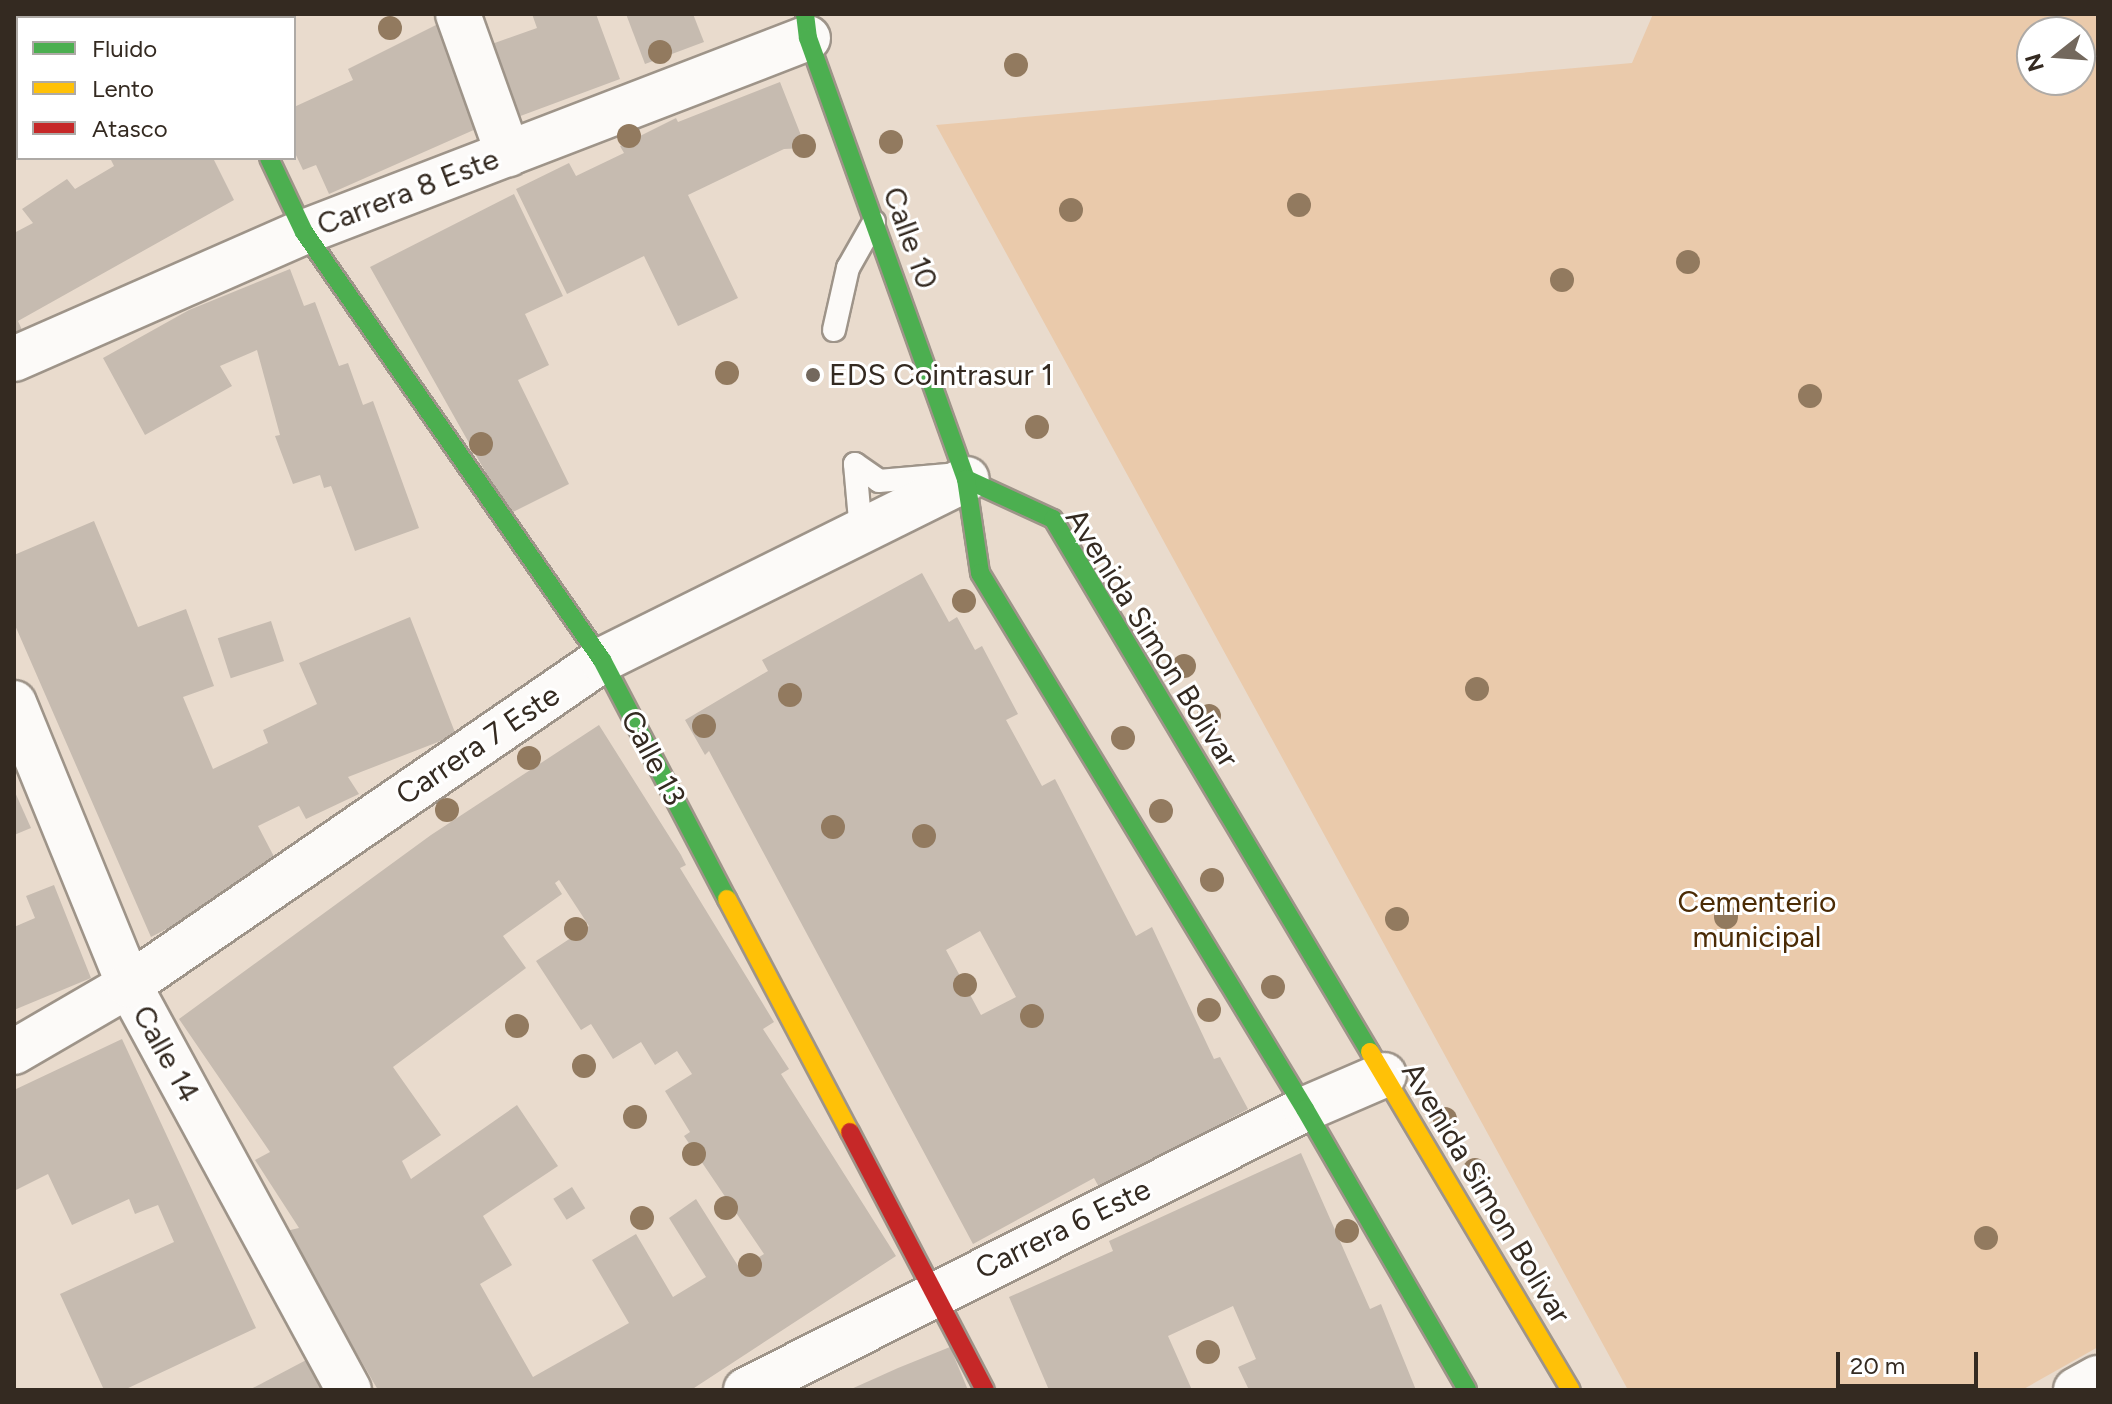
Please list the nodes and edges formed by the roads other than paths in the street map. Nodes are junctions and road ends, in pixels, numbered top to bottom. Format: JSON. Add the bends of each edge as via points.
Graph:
{"nodes":[{"id":1,"x":458,"y":14,"type":"edge"},
{"id":2,"x":807,"y":26,"type":"edge"},
{"id":3,"x":508,"y":154,"type":"junction"},
{"id":4,"x":270,"y":160,"type":"edge"},
{"id":5,"x":874,"y":221,"type":"junction"},
{"id":6,"x":304,"y":232,"type":"junction"},
{"id":7,"x":834,"y":330,"type":"dead end"},
{"id":8,"x":14,"y":359,"type":"edge"},
{"id":9,"x":965,"y":476,"type":"junction"},
{"id":10,"x":861,"y":531,"type":"junction"},
{"id":11,"x":602,"y":660,"type":"junction"},
{"id":12,"x":14,"y":703,"type":"edge"},
{"id":13,"x":129,"y":985,"type":"junction"},
{"id":14,"x":14,"y":1052,"type":"edge"},
{"id":15,"x":1384,"y":1075,"type":"junction"},
{"id":16,"x":1305,"y":1109,"type":"junction"},
{"id":17,"x":932,"y":1294,"type":"junction"},
{"id":18,"x":2098,"y":1378,"type":"edge"},
{"id":19,"x":349,"y":1390,"type":"edge"},
{"id":20,"x":746,"y":1390,"type":"edge"},
{"id":21,"x":985,"y":1390,"type":"edge"},
{"id":22,"x":1467,"y":1390,"type":"edge"},
{"id":23,"x":1571,"y":1390,"type":"edge"},
{"id":24,"x":2076,"y":1390,"type":"edge"}],
"edges":[{"from":1,"to":3,"type":"street"},
{"from":2,"to":3,"type":"street","name":"Carrera 8 Este"},
{"from":2,"to":5,"type":"main road","name":"Calle 10"},
{"from":3,"to":6,"type":"street","name":"Carrera 8 Este"},
{"from":4,"to":6,"type":"main road","name":"Calle 13"},
{"from":5,"to":7,"type":"lane","via":[[848,268]]},
{"from":5,"to":9,"type":"main road","name":"Calle 10"},
{"from":6,"to":8,"type":"street","name":"Carrera 8 Este"},
{"from":6,"to":11,"type":"main road","name":"Calle 13"},
{"from":9,"to":10,"type":"street","name":"Carrera 7 Este"},
{"from":9,"to":10,"type":"lane","via":[[879,481],[855,464]]},
{"from":9,"to":15,"type":"main road","name":"Avenida Simon Bolivar","via":[[1053,519]]},
{"from":9,"to":16,"type":"main road","via":[[980,573]]},
{"from":10,"to":11,"type":"street","name":"Carrera 7 Este"},
{"from":11,"to":13,"type":"street","name":"Carrera 7 Este"},
{"from":11,"to":17,"type":"main road","name":"Calle 13"},
{"from":12,"to":13,"type":"street","name":"Calle 14"},
{"from":13,"to":14,"type":"street","name":"Carrera 7 Este"},
{"from":13,"to":19,"type":"street","name":"Calle 14"},
{"from":15,"to":16,"type":"street","name":"Carrera 6 Este"},
{"from":15,"to":23,"type":"main road","name":"Avenida Simon Bolivar"},
{"from":16,"to":17,"type":"street","name":"Carrera 6 Este"},
{"from":16,"to":22,"type":"main road"},
{"from":17,"to":20,"type":"street","name":"Carrera 6 Este"},
{"from":17,"to":21,"type":"main road","name":"Calle 13"},
{"from":18,"to":24,"type":"street"}]}
